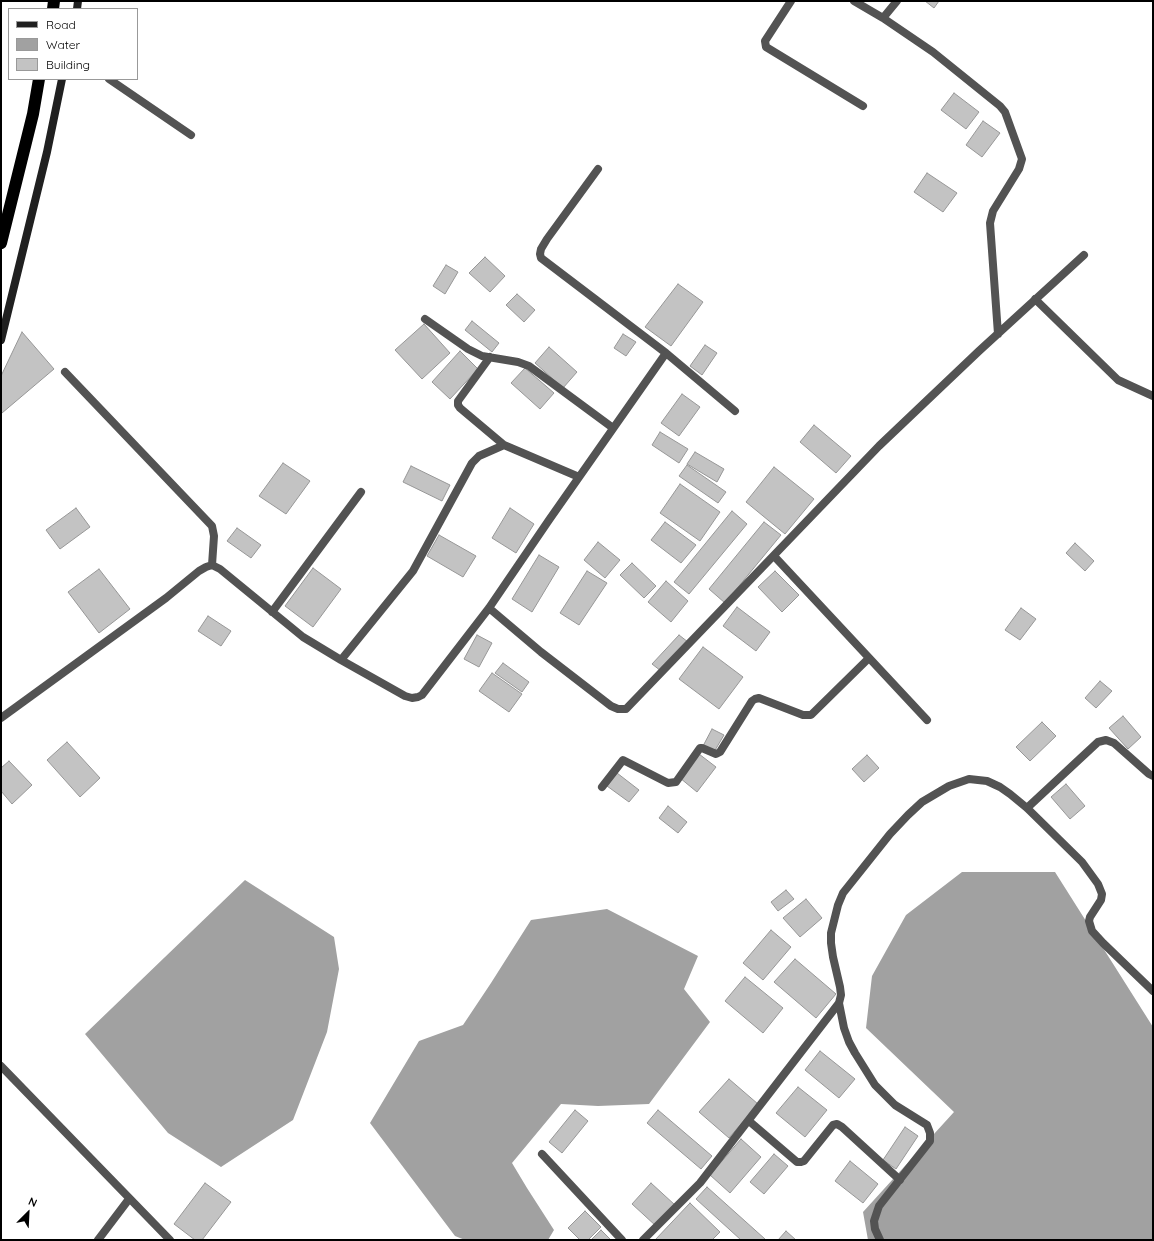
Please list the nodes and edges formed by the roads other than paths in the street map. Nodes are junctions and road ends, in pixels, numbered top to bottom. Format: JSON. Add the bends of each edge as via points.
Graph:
{"nodes":[{"id":1,"x":791,"y":1,"type":"edge"},
{"id":2,"x":854,"y":1,"type":"edge"},
{"id":3,"x":897,"y":1,"type":"edge"},
{"id":4,"x":883,"y":18,"type":"junction"},
{"id":5,"x":39,"y":80,"type":"edge"},
{"id":6,"x":62,"y":80,"type":"edge"},
{"id":7,"x":110,"y":80,"type":"edge"},
{"id":8,"x":863,"y":106,"type":"dead end"},
{"id":9,"x":191,"y":135,"type":"dead end"},
{"id":10,"x":598,"y":169,"type":"dead end"},
{"id":11,"x":1,"y":243,"type":"edge"},
{"id":12,"x":1084,"y":255,"type":"dead end"},
{"id":13,"x":1036,"y":299,"type":"junction"},
{"id":14,"x":425,"y":319,"type":"dead end"},
{"id":15,"x":998,"y":334,"type":"junction"},
{"id":16,"x":1,"y":340,"type":"edge"},
{"id":17,"x":666,"y":353,"type":"junction"},
{"id":18,"x":490,"y":357,"type":"junction"},
{"id":19,"x":65,"y":372,"type":"dead end"},
{"id":20,"x":1153,"y":396,"type":"edge"},
{"id":21,"x":735,"y":412,"type":"dead end"},
{"id":22,"x":613,"y":428,"type":"junction"},
{"id":23,"x":504,"y":445,"type":"junction"},
{"id":24,"x":579,"y":477,"type":"junction"},
{"id":25,"x":361,"y":492,"type":"dead end"},
{"id":26,"x":774,"y":556,"type":"junction"},
{"id":27,"x":212,"y":565,"type":"junction"},
{"id":28,"x":489,"y":608,"type":"junction"},
{"id":29,"x":272,"y":612,"type":"junction"},
{"id":30,"x":869,"y":658,"type":"junction"},
{"id":31,"x":341,"y":660,"type":"junction"},
{"id":32,"x":1,"y":718,"type":"edge"},
{"id":33,"x":927,"y":720,"type":"dead end"},
{"id":34,"x":1153,"y":776,"type":"edge"},
{"id":35,"x":602,"y":787,"type":"dead end"},
{"id":36,"x":1027,"y":808,"type":"junction"},
{"id":37,"x":1153,"y":991,"type":"edge"},
{"id":38,"x":840,"y":1003,"type":"junction"},
{"id":39,"x":1,"y":1066,"type":"edge"},
{"id":40,"x":749,"y":1121,"type":"junction"},
{"id":41,"x":542,"y":1154,"type":"dead end"},
{"id":42,"x":900,"y":1180,"type":"junction"},
{"id":43,"x":129,"y":1199,"type":"junction"},
{"id":44,"x":98,"y":1240,"type":"edge"},
{"id":45,"x":170,"y":1240,"type":"edge"},
{"id":46,"x":622,"y":1240,"type":"edge"},
{"id":47,"x":643,"y":1240,"type":"edge"},
{"id":48,"x":880,"y":1240,"type":"edge"}],
"edges":[{"from":1,"to":8,"type":"street","via":[[766,41],[766,47]]},
{"from":2,"to":4,"type":"street"},
{"from":3,"to":4,"type":"street"},
{"from":4,"to":15,"type":"street","via":[[922,44],[1000,106],[1008,119],[1022,159],[1019,169],[993,211],[990,223]]},
{"from":5,"to":11,"type":"highway","via":[[33,114]]},
{"from":6,"to":16,"type":"street"},
{"from":7,"to":9,"type":"street"},
{"from":10,"to":17,"type":"street","via":[[547,238],[541,249],[541,258]]},
{"from":12,"to":13,"type":"street"},
{"from":13,"to":15,"type":"street"},
{"from":13,"to":20,"type":"street","via":[[1118,380]]},
{"from":14,"to":18,"type":"street","via":[[468,350]]},
{"from":15,"to":26,"type":"street","via":[[865,460]]},
{"from":17,"to":21,"type":"street"},
{"from":17,"to":22,"type":"street"},
{"from":18,"to":22,"type":"street","via":[[529,366]]},
{"from":18,"to":23,"type":"street","via":[[458,401],[458,405]]},
{"from":19,"to":27,"type":"street","via":[[212,526]]},
{"from":22,"to":24,"type":"street"},
{"from":23,"to":24,"type":"street"},
{"from":23,"to":31,"type":"street","via":[[479,456],[472,463],[413,572]]},
{"from":24,"to":28,"type":"street"},
{"from":25,"to":29,"type":"street"},
{"from":26,"to":28,"type":"street","via":[[629,707],[623,710],[611,706]]},
{"from":26,"to":30,"type":"street"},
{"from":27,"to":29,"type":"street"},
{"from":27,"to":32,"type":"street","via":[[199,571],[166,598]]},
{"from":28,"to":31,"type":"street","via":[[418,697],[406,696]]},
{"from":29,"to":31,"type":"street","via":[[304,637]]},
{"from":30,"to":33,"type":"street"},
{"from":30,"to":35,"type":"street","via":[[811,715],[803,715],[759,698],[752,701],[718,753],[700,748],[676,782],[668,783],[623,760]]},
{"from":34,"to":36,"type":"street","via":[[1114,743],[1106,740],[1098,742]]},
{"from":36,"to":37,"type":"street","via":[[1082,862],[1098,884],[1102,898],[1090,917],[1092,931]]},
{"from":36,"to":38,"type":"street","via":[[1010,794],[987,781],[969,779],[949,786],[922,802],[890,834],[843,893],[838,904],[831,943],[840,988]]},
{"from":38,"to":40,"type":"street"},
{"from":38,"to":42,"type":"street","via":[[849,1042],[875,1085],[895,1105],[930,1129],[930,1141]]},
{"from":39,"to":43,"type":"street"},
{"from":40,"to":42,"type":"street","via":[[797,1162],[804,1161],[832,1125],[837,1124]]},
{"from":40,"to":47,"type":"street","via":[[700,1183]]},
{"from":41,"to":46,"type":"street"},
{"from":42,"to":48,"type":"street","via":[[875,1214],[875,1229]]},
{"from":43,"to":44,"type":"street"},
{"from":43,"to":45,"type":"street"}]}
